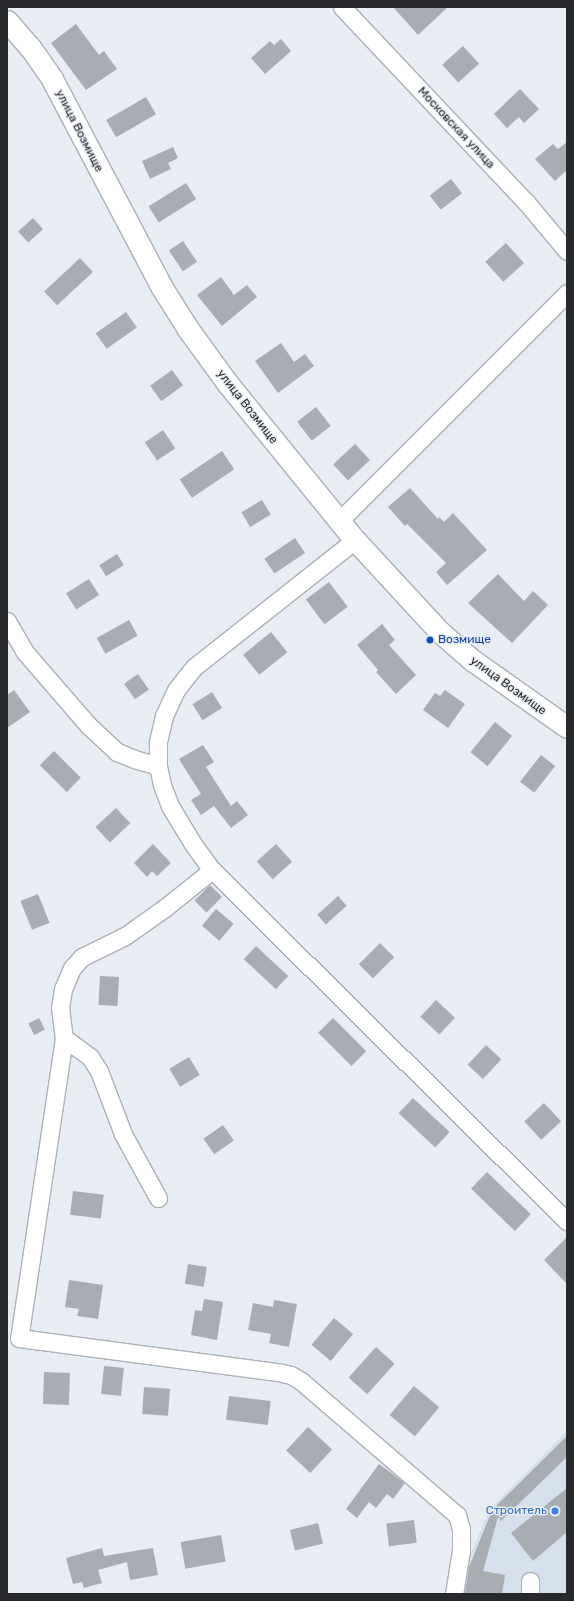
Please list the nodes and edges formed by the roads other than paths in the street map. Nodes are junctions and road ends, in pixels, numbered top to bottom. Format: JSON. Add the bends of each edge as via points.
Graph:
{"nodes":[{"id":1,"x":342,"y":7,"type":"edge"},
{"id":2,"x":7,"y":21,"type":"edge"},
{"id":3,"x":567,"y":250,"type":"edge"},
{"id":4,"x":567,"y":293,"type":"edge"},
{"id":5,"x":339,"y":521,"type":"junction"},
{"id":6,"x":355,"y":540,"type":"junction"},
{"id":7,"x":7,"y":621,"type":"edge"},
{"id":8,"x":567,"y":727,"type":"edge"},
{"id":9,"x":158,"y":766,"type":"junction"},
{"id":10,"x":212,"y":870,"type":"junction"},
{"id":11,"x":64,"y":1038,"type":"junction"},
{"id":12,"x":158,"y":1198,"type":"dead end"},
{"id":13,"x":567,"y":1222,"type":"edge"},
{"id":14,"x":454,"y":1594,"type":"edge"}],
"edges":[{"from":1,"to":3,"type":"street","name":"Московская улица","via":[[526,202]]},
{"from":2,"to":5,"type":"main road","name":"улица Возмище","via":[[30,47],[52,79],[161,286],[188,329],[228,384]]},
{"from":4,"to":5,"type":"street"},
{"from":5,"to":6,"type":"main road","name":"улица Возмище"},
{"from":6,"to":8,"type":"main road","name":"улица Возмище","via":[[445,636],[472,660]]},
{"from":6,"to":9,"type":"street","via":[[194,667],[176,690],[164,716],[158,743]]},
{"from":7,"to":9,"type":"street","via":[[24,651],[88,725],[117,752]]},
{"from":9,"to":10,"type":"street","via":[[170,806]]},
{"from":10,"to":11,"type":"street","via":[[125,936],[82,957],[72,968],[63,989],[60,1007]]},
{"from":10,"to":13,"type":"street"},
{"from":11,"to":12,"type":"street","via":[[90,1057],[99,1071],[123,1134]]},
{"from":11,"to":14,"type":"street","via":[[18,1338],[291,1375],[457,1515],[461,1529],[461,1550]]}]}
